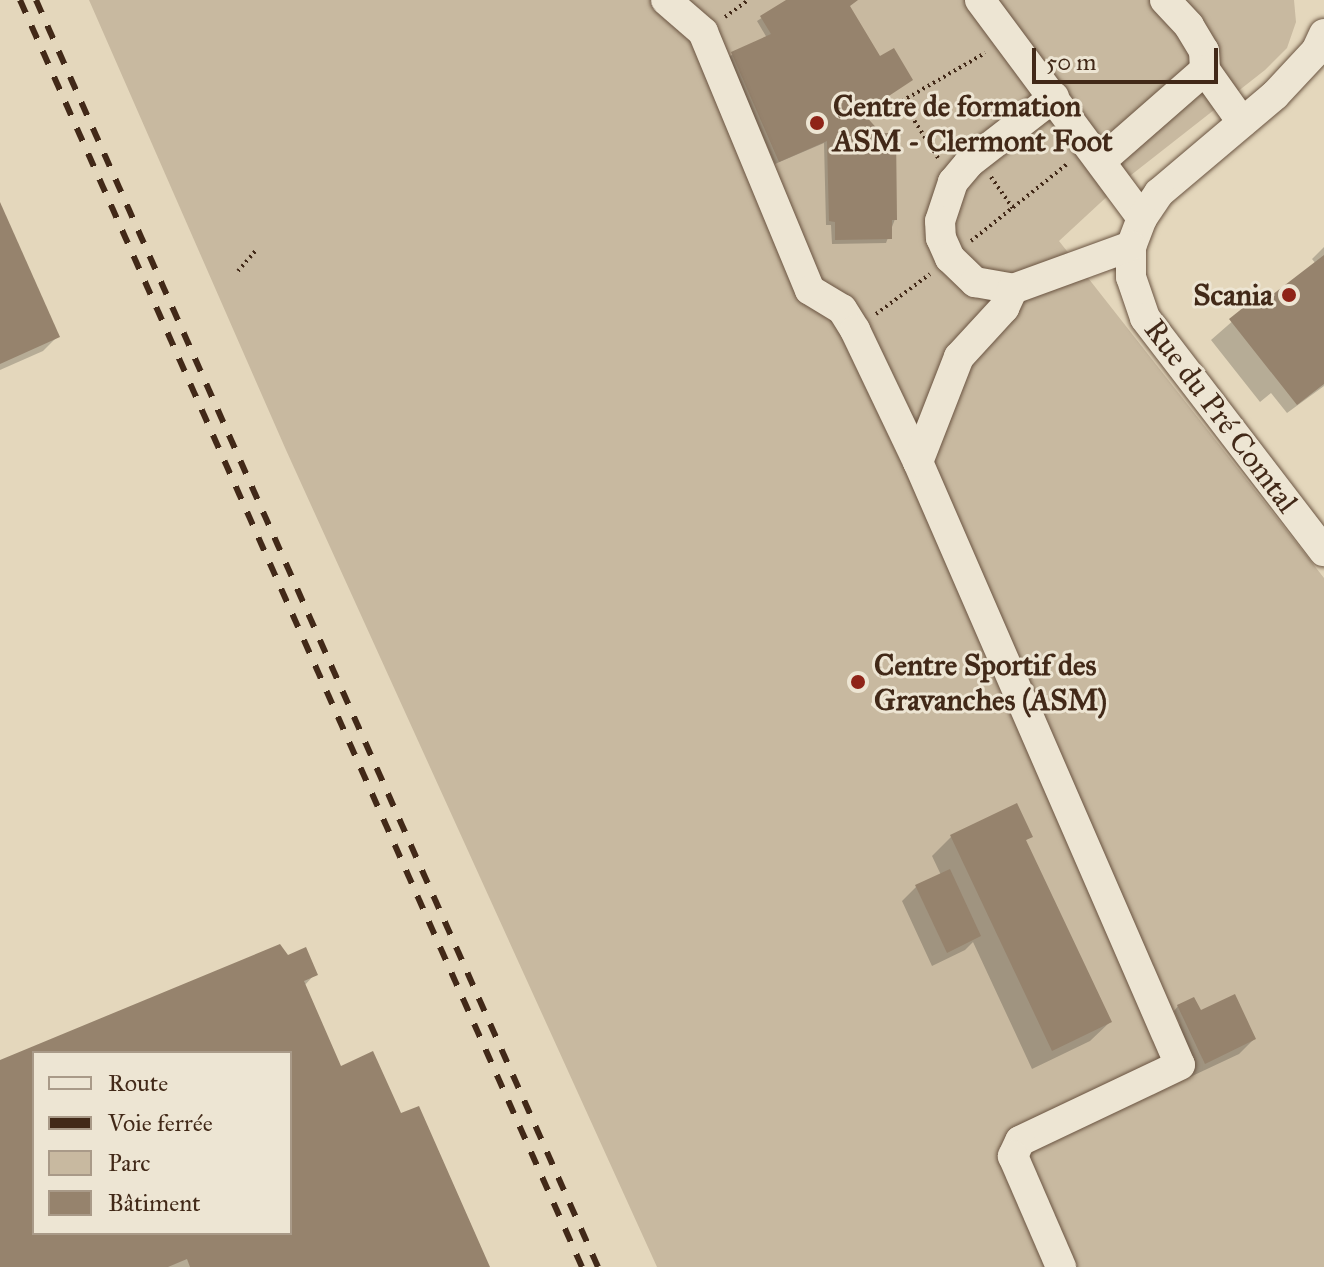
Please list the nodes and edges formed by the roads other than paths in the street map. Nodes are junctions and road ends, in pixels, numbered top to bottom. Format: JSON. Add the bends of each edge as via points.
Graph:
{"nodes":[{"id":1,"x":666,"y":0,"type":"edge"},
{"id":2,"x":980,"y":0,"type":"edge"},
{"id":3,"x":1165,"y":0,"type":"edge"},
{"id":4,"x":1324,"y":34,"type":"edge"},
{"id":5,"x":1205,"y":70,"type":"junction"},
{"id":6,"x":1324,"y":70,"type":"edge"},
{"id":7,"x":1275,"y":95,"type":"junction"},
{"id":8,"x":1054,"y":97,"type":"junction"},
{"id":9,"x":1242,"y":122,"type":"junction"},
{"id":10,"x":1101,"y":161,"type":"junction"},
{"id":11,"x":1136,"y":232,"type":"junction"},
{"id":12,"x":1013,"y":289,"type":"junction"},
{"id":13,"x":918,"y":462,"type":"junction"},
{"id":14,"x":1324,"y":551,"type":"edge"},
{"id":15,"x":1061,"y":1267,"type":"edge"}],
"edges":[{"from":1,"to":13,"type":"street","via":[[703,32],[810,290],[848,317]]},
{"from":2,"to":8,"type":"street"},
{"from":3,"to":5,"type":"street","via":[[1204,51]]},
{"from":4,"to":7,"type":"street","via":[[1316,51]]},
{"from":5,"to":9,"type":"street"},
{"from":5,"to":10,"type":"street"},
{"from":6,"to":7,"type":"street"},
{"from":7,"to":9,"type":"street"},
{"from":8,"to":10,"type":"street"},
{"from":8,"to":12,"type":"street","via":[[969,163],[953,182],[940,221],[950,258],[975,282]]},
{"from":9,"to":11,"type":"street","via":[[1159,193]]},
{"from":10,"to":11,"type":"street"},
{"from":11,"to":12,"type":"street"},
{"from":11,"to":14,"type":"street","name":"Rue du Pré Comtal","via":[[1131,277],[1145,318]]},
{"from":12,"to":13,"type":"street","via":[[1004,308],[959,357]]},
{"from":13,"to":15,"type":"street","via":[[1180,1065],[1020,1141],[1013,1156]]}]}
